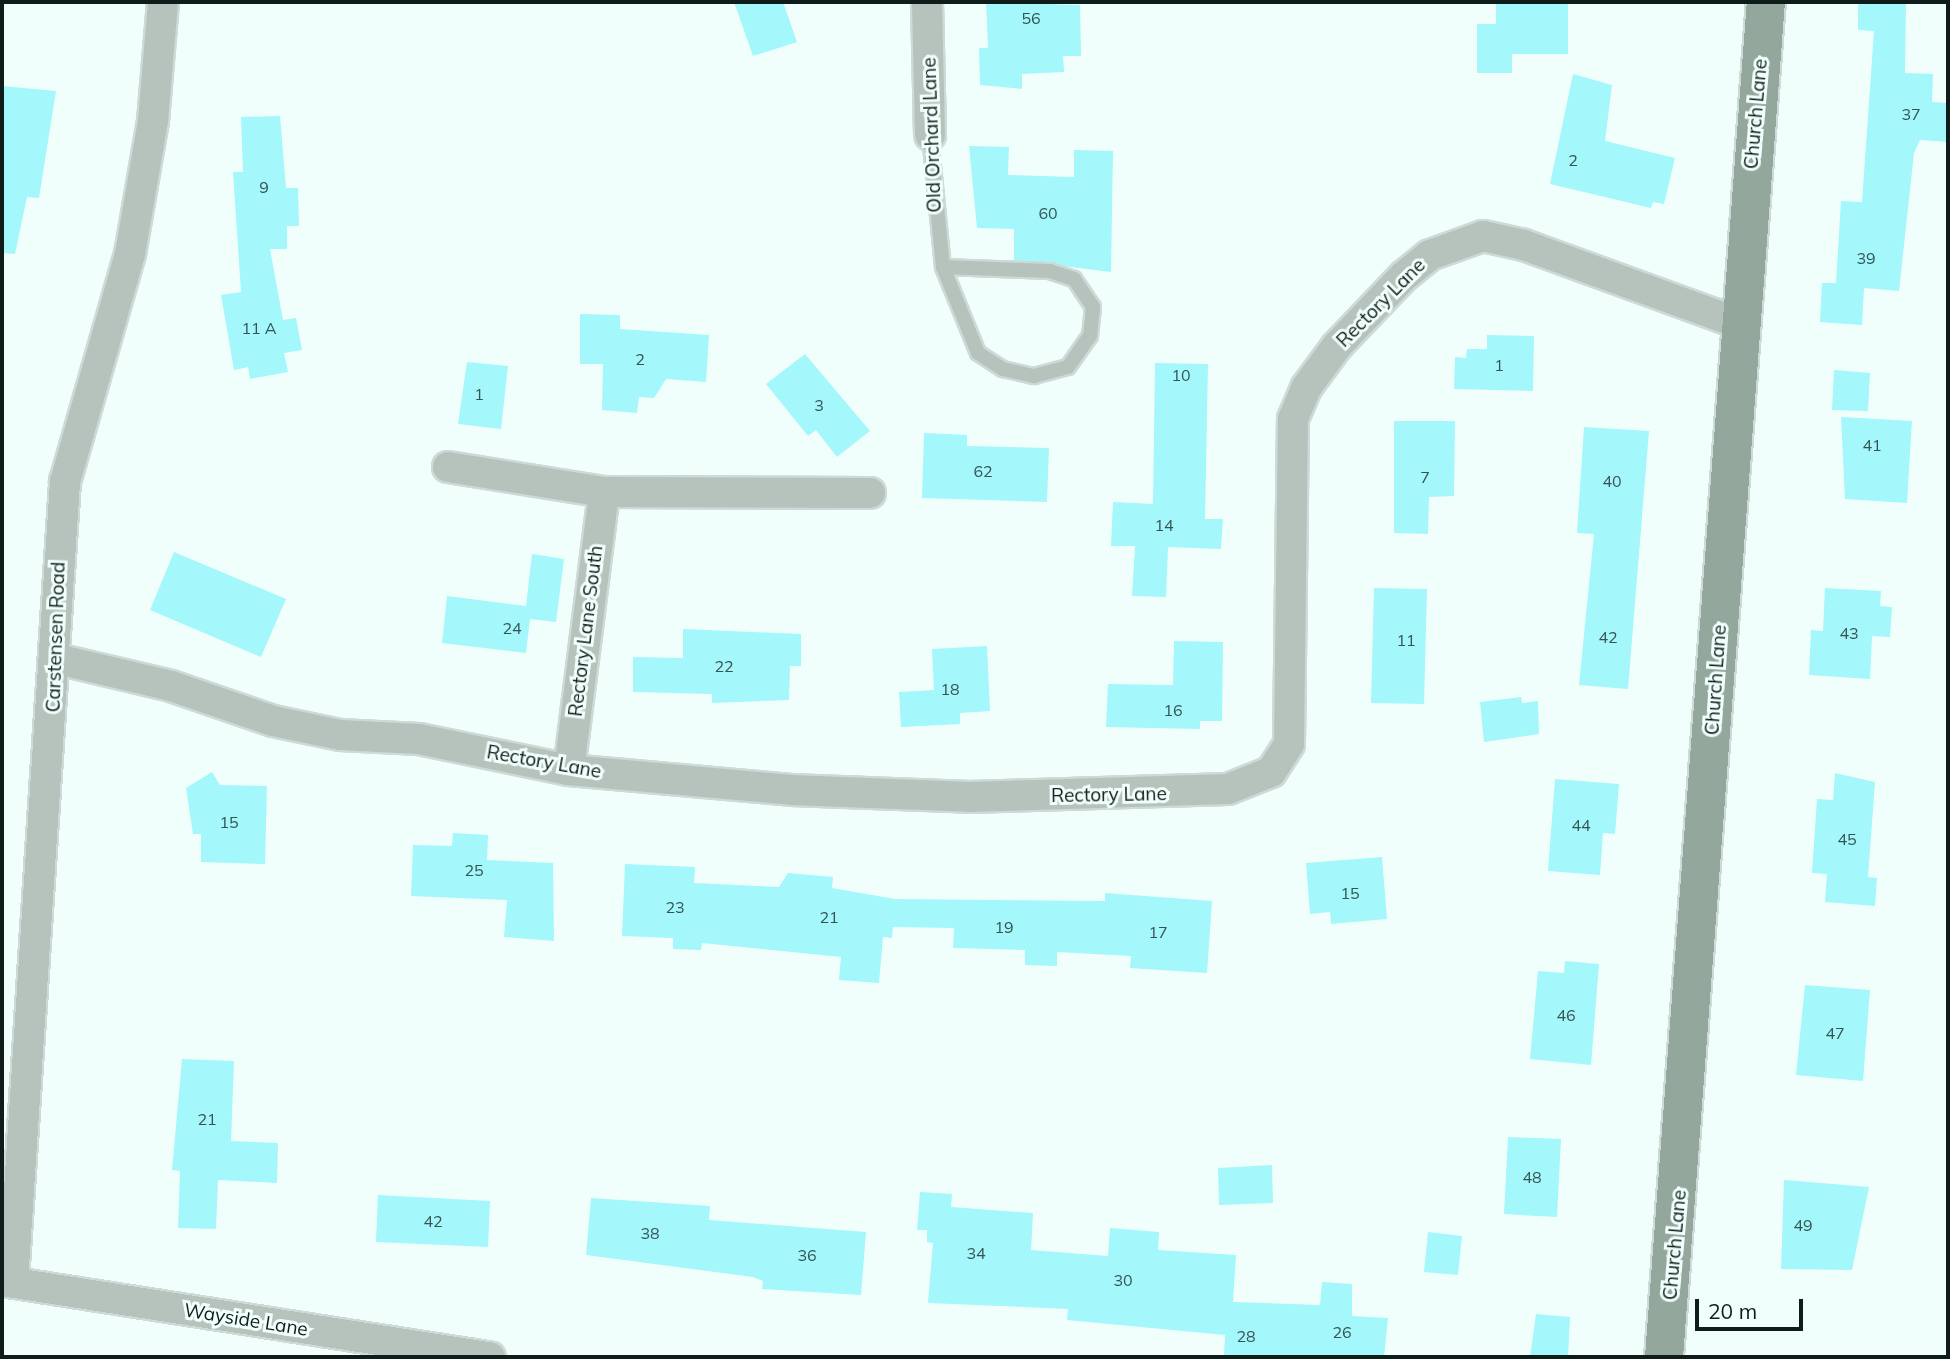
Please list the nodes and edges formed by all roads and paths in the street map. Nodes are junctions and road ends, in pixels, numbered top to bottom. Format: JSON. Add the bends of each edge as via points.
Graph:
{"nodes":[{"id":1,"x":163,"y":2,"type":"edge"},
{"id":2,"x":927,"y":2,"type":"edge"},
{"id":3,"x":1766,"y":2,"type":"edge"},
{"id":4,"x":930,"y":135,"type":"joint"},
{"id":5,"x":943,"y":267,"type":"junction"},
{"id":6,"x":1738,"y":323,"type":"junction"},
{"id":7,"x":448,"y":467,"type":"dead end"},
{"id":8,"x":604,"y":492,"type":"junction"},
{"id":9,"x":870,"y":493,"type":"dead end"},
{"id":10,"x":57,"y":659,"type":"junction"},
{"id":11,"x":569,"y":770,"type":"junction"},
{"id":12,"x":7,"y":1282,"type":"edge"},
{"id":13,"x":447,"y":1354,"type":"edge"},
{"id":14,"x":490,"y":1357,"type":"edge"},
{"id":15,"x":1664,"y":1357,"type":"edge"}],
"edges":[{"from":1,"to":10,"type":"street","name":"Carstensen Road","via":[[153,121],[130,254],[65,482]]},
{"from":2,"to":4,"type":"street","name":"Old Orchard Lane"},
{"from":3,"to":6,"type":"street","name":"Church Lane"},
{"from":4,"to":5,"type":"lane","name":"Old Orchard Lane"},
{"from":5,"to":5,"type":"lane","name":"Old Orchard Lane","via":[[978,353],[1003,369],[1034,376],[1068,367],[1090,335],[1093,307],[1074,279],[1050,271]]},
{"from":6,"to":11,"type":"street","name":"Rectory Lane","via":[[1524,245],[1483,236],[1430,255],[1404,276],[1337,346],[1306,388],[1293,419],[1289,744],[1281,762],[1255,782],[1174,795],[970,797],[791,790]]},
{"from":6,"to":15,"type":"street","name":"Church Lane","via":[[1702,891]]},
{"from":7,"to":8,"type":"street"},
{"from":8,"to":9,"type":"street"},
{"from":8,"to":11,"type":"street","name":"Rectory Lane South"},
{"from":10,"to":11,"type":"street","name":"Rectory Lane","via":[[171,686],[273,721],[340,735],[419,739]]},
{"from":10,"to":12,"type":"street","name":"Carstensen Road"},
{"from":12,"to":13,"type":"street","name":"Wayside Lane"},
{"from":13,"to":14,"type":"street","name":"Wayside Lane"}]}
